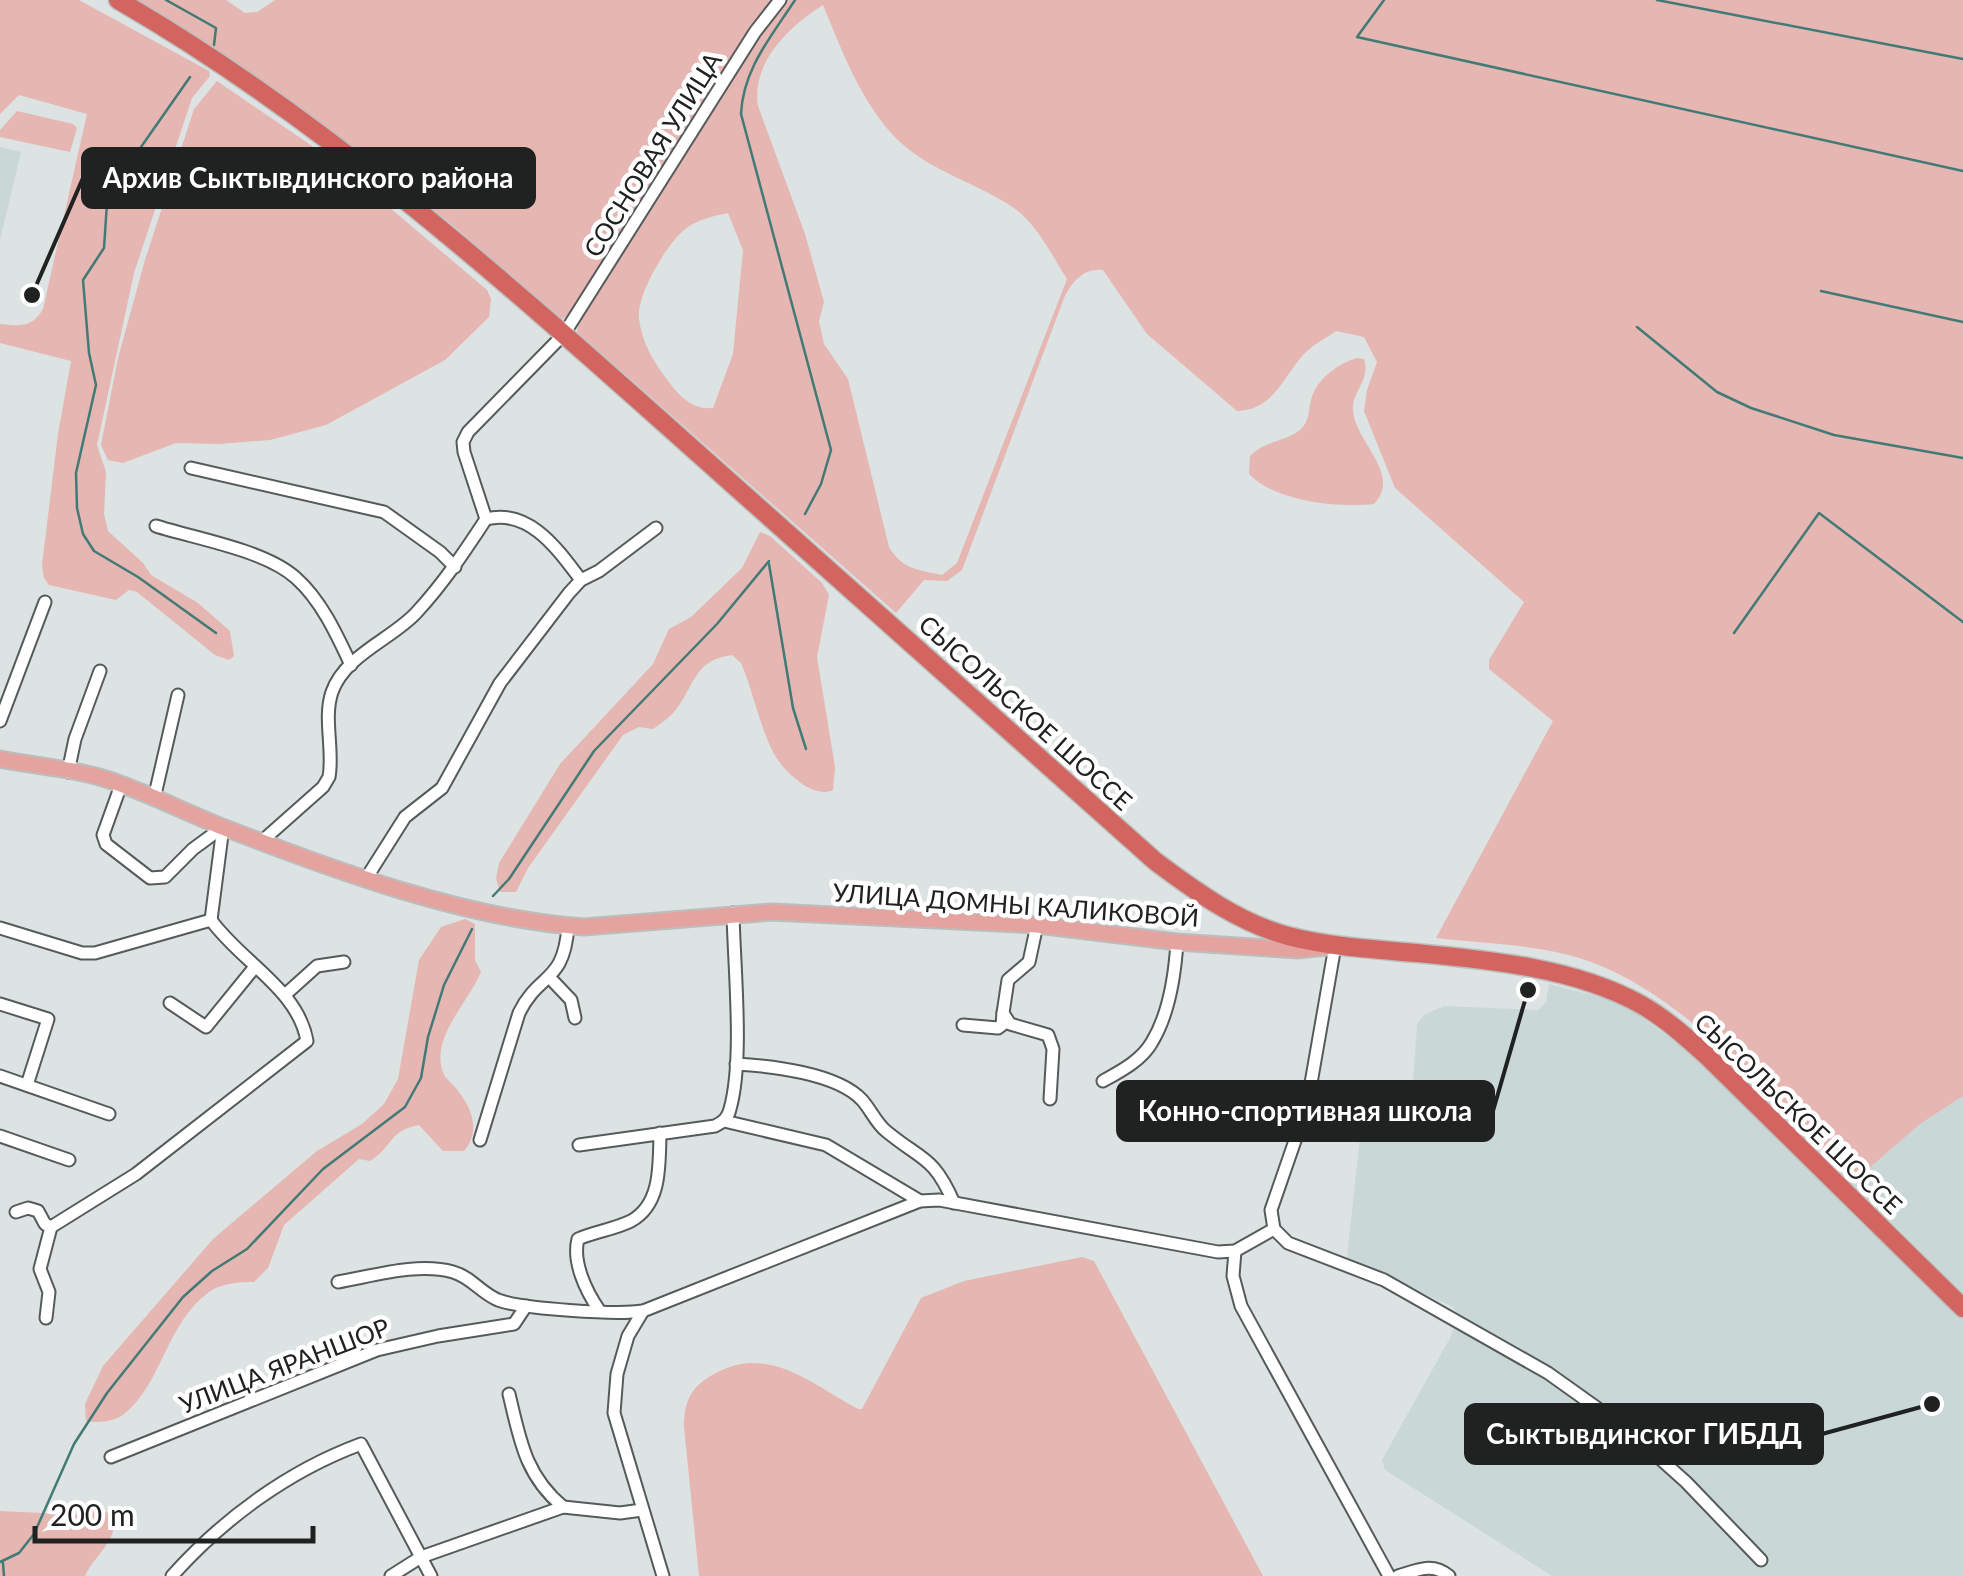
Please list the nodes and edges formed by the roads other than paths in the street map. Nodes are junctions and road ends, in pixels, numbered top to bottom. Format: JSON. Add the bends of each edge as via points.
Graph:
{"nodes":[{"id":1,"x":118,"y":0,"type":"edge"},
{"id":2,"x":780,"y":0,"type":"edge"},
{"id":3,"x":564,"y":334,"type":"junction"},
{"id":4,"x":191,"y":468,"type":"dead end"},
{"id":5,"x":486,"y":519,"type":"junction"},
{"id":6,"x":156,"y":526,"type":"dead end"},
{"id":7,"x":656,"y":528,"type":"dead end"},
{"id":8,"x":454,"y":567,"type":"junction"},
{"id":9,"x":581,"y":580,"type":"junction"},
{"id":10,"x":46,"y":602,"type":"dead end"},
{"id":11,"x":351,"y":665,"type":"junction"},
{"id":12,"x":100,"y":672,"type":"dead end"},
{"id":13,"x":178,"y":695,"type":"dead end"},
{"id":14,"x":0,"y":721,"type":"edge"},
{"id":15,"x":0,"y":759,"type":"edge"},
{"id":16,"x":68,"y":772,"type":"junction"},
{"id":17,"x":121,"y":785,"type":"junction"},
{"id":18,"x":154,"y":799,"type":"junction"},
{"id":19,"x":223,"y":827,"type":"junction"},
{"id":20,"x":261,"y":842,"type":"junction"},
{"id":21,"x":367,"y":878,"type":"junction"},
{"id":22,"x":733,"y":913,"type":"junction"},
{"id":23,"x":211,"y":920,"type":"junction"},
{"id":24,"x":1037,"y":925,"type":"junction"},
{"id":25,"x":568,"y":926,"type":"junction"},
{"id":26,"x":0,"y":928,"type":"edge"},
{"id":27,"x":1176,"y":942,"type":"junction"},
{"id":28,"x":1335,"y":946,"type":"junction"},
{"id":29,"x":344,"y":962,"type":"dead end"},
{"id":30,"x":254,"y":968,"type":"junction"},
{"id":31,"x":550,"y":978,"type":"junction"},
{"id":32,"x":286,"y":993,"type":"junction"},
{"id":33,"x":170,"y":1003,"type":"dead end"},
{"id":34,"x":0,"y":1004,"type":"edge"},
{"id":35,"x":1004,"y":1013,"type":"junction"},
{"id":36,"x":574,"y":1018,"type":"dead end"},
{"id":37,"x":963,"y":1025,"type":"dead end"},
{"id":38,"x":736,"y":1064,"type":"junction"},
{"id":39,"x":0,"y":1076,"type":"edge"},
{"id":40,"x":1103,"y":1081,"type":"dead end"},
{"id":41,"x":27,"y":1085,"type":"junction"},
{"id":42,"x":1050,"y":1099,"type":"dead end"},
{"id":43,"x":1307,"y":1106,"type":"junction"},
{"id":44,"x":109,"y":1114,"type":"dead end"},
{"id":45,"x":724,"y":1121,"type":"junction"},
{"id":46,"x":1196,"y":1130,"type":"dead end"},
{"id":47,"x":660,"y":1134,"type":"junction"},
{"id":48,"x":0,"y":1136,"type":"edge"},
{"id":49,"x":480,"y":1140,"type":"dead end"},
{"id":50,"x":579,"y":1145,"type":"dead end"},
{"id":51,"x":69,"y":1160,"type":"dead end"},
{"id":52,"x":920,"y":1202,"type":"junction"},
{"id":53,"x":954,"y":1203,"type":"junction"},
{"id":54,"x":16,"y":1212,"type":"dead end"},
{"id":55,"x":51,"y":1227,"type":"junction"},
{"id":56,"x":1274,"y":1229,"type":"junction"},
{"id":57,"x":1234,"y":1251,"type":"junction"},
{"id":58,"x":338,"y":1282,"type":"dead end"},
{"id":59,"x":526,"y":1306,"type":"junction"},
{"id":60,"x":1963,"y":1308,"type":"edge"},
{"id":61,"x":599,"y":1310,"type":"junction"},
{"id":62,"x":643,"y":1311,"type":"junction"},
{"id":63,"x":46,"y":1318,"type":"dead end"},
{"id":64,"x":509,"y":1394,"type":"dead end"},
{"id":65,"x":111,"y":1456,"type":"dead end"},
{"id":66,"x":562,"y":1507,"type":"junction"},
{"id":67,"x":642,"y":1510,"type":"junction"},
{"id":68,"x":421,"y":1557,"type":"junction"},
{"id":69,"x":1761,"y":1560,"type":"dead end"},
{"id":70,"x":172,"y":1576,"type":"edge"},
{"id":71,"x":391,"y":1576,"type":"edge"},
{"id":72,"x":431,"y":1576,"type":"edge"},
{"id":73,"x":663,"y":1576,"type":"edge"},
{"id":74,"x":1389,"y":1576,"type":"edge"},
{"id":75,"x":1398,"y":1576,"type":"edge"},
{"id":76,"x":1448,"y":1576,"type":"edge"}],
"edges":[{"from":1,"to":3,"type":"highway","name":"СЫСОЛЬСКОЕ ШОССЕ","via":[[335,147]]},
{"from":2,"to":3,"type":"street","name":"СОСНОВАЯ УЛИЦА"},
{"from":3,"to":5,"type":"street","name":"СОСНОВАЯ УЛИЦА","via":[[463,442]]},
{"from":3,"to":28,"type":"highway","name":"СЫСОЛЬСКОЕ ШОССЕ","via":[[1155,860],[1259,925]]},
{"from":4,"to":8,"type":"street","via":[[384,512]]},
{"from":5,"to":8,"type":"street"},
{"from":5,"to":9,"type":"street","via":[[518,520],[540,532]]},
{"from":6,"to":11,"type":"street","via":[[274,562],[296,577]]},
{"from":7,"to":9,"type":"street"},
{"from":8,"to":11,"type":"street","via":[[414,615]]},
{"from":9,"to":21,"type":"street","via":[[500,683],[442,788],[405,817]]},
{"from":10,"to":14,"type":"street"},
{"from":11,"to":20,"type":"street","via":[[332,692],[329,777]]},
{"from":12,"to":16,"type":"street"},
{"from":13,"to":18,"type":"street"},
{"from":15,"to":16,"type":"main road","name":"УЛИЦА ДОМНЫ КАЛИКОВОЙ"},
{"from":16,"to":17,"type":"main road","name":"УЛИЦА ДОМНЫ КАЛИКОВОЙ"},
{"from":17,"to":18,"type":"main road","name":"УЛИЦА ДОМНЫ КАЛИКОВОЙ"},
{"from":17,"to":19,"type":"street","via":[[103,835],[150,878],[165,877]]},
{"from":18,"to":19,"type":"main road","name":"УЛИЦА ДОМНЫ КАЛИКОВОЙ"},
{"from":19,"to":20,"type":"main road","name":"УЛИЦА ДОМНЫ КАЛИКОВОЙ"},
{"from":19,"to":23,"type":"street"},
{"from":20,"to":21,"type":"main road","name":"УЛИЦА ДОМНЫ КАЛИКОВОЙ"},
{"from":21,"to":25,"type":"main road","name":"УЛИЦА ДОМНЫ КАЛИКОВОЙ"},
{"from":22,"to":24,"type":"main road","name":"УЛИЦА ДОМНЫ КАЛИКОВОЙ"},
{"from":22,"to":25,"type":"main road","name":"УЛИЦА ДОМНЫ КАЛИКОВОЙ"},
{"from":22,"to":38,"type":"street"},
{"from":23,"to":26,"type":"street","via":[[82,953]]},
{"from":23,"to":30,"type":"street"},
{"from":24,"to":27,"type":"main road","name":"УЛИЦА ДОМНЫ КАЛИКОВОЙ"},
{"from":24,"to":35,"type":"street","via":[[1029,962],[1008,980]]},
{"from":25,"to":31,"type":"street","via":[[562,959]]},
{"from":27,"to":28,"type":"main road","name":"УЛИЦА ДОМНЫ КАЛИКОВОЙ"},
{"from":27,"to":40,"type":"street","via":[[1170,992],[1153,1042]]},
{"from":28,"to":43,"type":"street"},
{"from":28,"to":60,"type":"highway","name":"СЫСОЛЬСКОЕ ШОССЕ","via":[[1559,974],[1640,1004],[1707,1056]]},
{"from":29,"to":32,"type":"street","via":[[317,966]]},
{"from":30,"to":32,"type":"street"},
{"from":30,"to":33,"type":"street","via":[[206,1027]]},
{"from":31,"to":36,"type":"street","via":[[571,1000]]},
{"from":31,"to":49,"type":"street","via":[[519,1013]]},
{"from":32,"to":55,"type":"street","via":[[306,1041],[136,1174]]},
{"from":34,"to":41,"type":"street","via":[[48,1019]]},
{"from":35,"to":37,"type":"street","via":[[998,1028]]},
{"from":35,"to":42,"type":"street","via":[[1010,1024],[1048,1035]]},
{"from":38,"to":45,"type":"street"},
{"from":38,"to":53,"type":"street","via":[[826,1078],[844,1087],[884,1129],[928,1158]]},
{"from":39,"to":41,"type":"street"},
{"from":41,"to":44,"type":"street"},
{"from":43,"to":46,"type":"street","via":[[1255,1128],[1209,1118]]},
{"from":43,"to":56,"type":"street","via":[[1271,1210]]},
{"from":45,"to":47,"type":"street"},
{"from":45,"to":52,"type":"street","via":[[826,1145]]},
{"from":47,"to":50,"type":"street"},
{"from":47,"to":61,"type":"street","via":[[651,1200],[632,1220],[575,1245]]},
{"from":48,"to":51,"type":"street"},
{"from":52,"to":53,"type":"street"},
{"from":52,"to":62,"type":"street"},
{"from":53,"to":57,"type":"street"},
{"from":54,"to":55,"type":"street","via":[[38,1212]]},
{"from":55,"to":63,"type":"street","via":[[40,1269],[49,1292]]},
{"from":56,"to":57,"type":"street"},
{"from":56,"to":69,"type":"street","via":[[1288,1243],[1384,1280],[1548,1373],[1628,1430]]},
{"from":57,"to":74,"type":"street","via":[[1241,1306]]},
{"from":58,"to":59,"type":"street","via":[[450,1270],[502,1302]]},
{"from":59,"to":61,"type":"street"},
{"from":59,"to":65,"type":"street","name":"УЛИЦА ЯРАНШОР","via":[[514,1324],[376,1350]]},
{"from":61,"to":62,"type":"street"},
{"from":62,"to":67,"type":"street","via":[[617,1374],[614,1413]]},
{"from":64,"to":66,"type":"street","via":[[535,1478]]},
{"from":66,"to":67,"type":"street"},
{"from":66,"to":68,"type":"street"},
{"from":67,"to":73,"type":"street"},
{"from":68,"to":70,"type":"street","via":[[361,1444],[262,1496]]},
{"from":68,"to":71,"type":"street"},
{"from":68,"to":72,"type":"street"},
{"from":75,"to":76,"type":"street","via":[[1429,1566]]}]}
